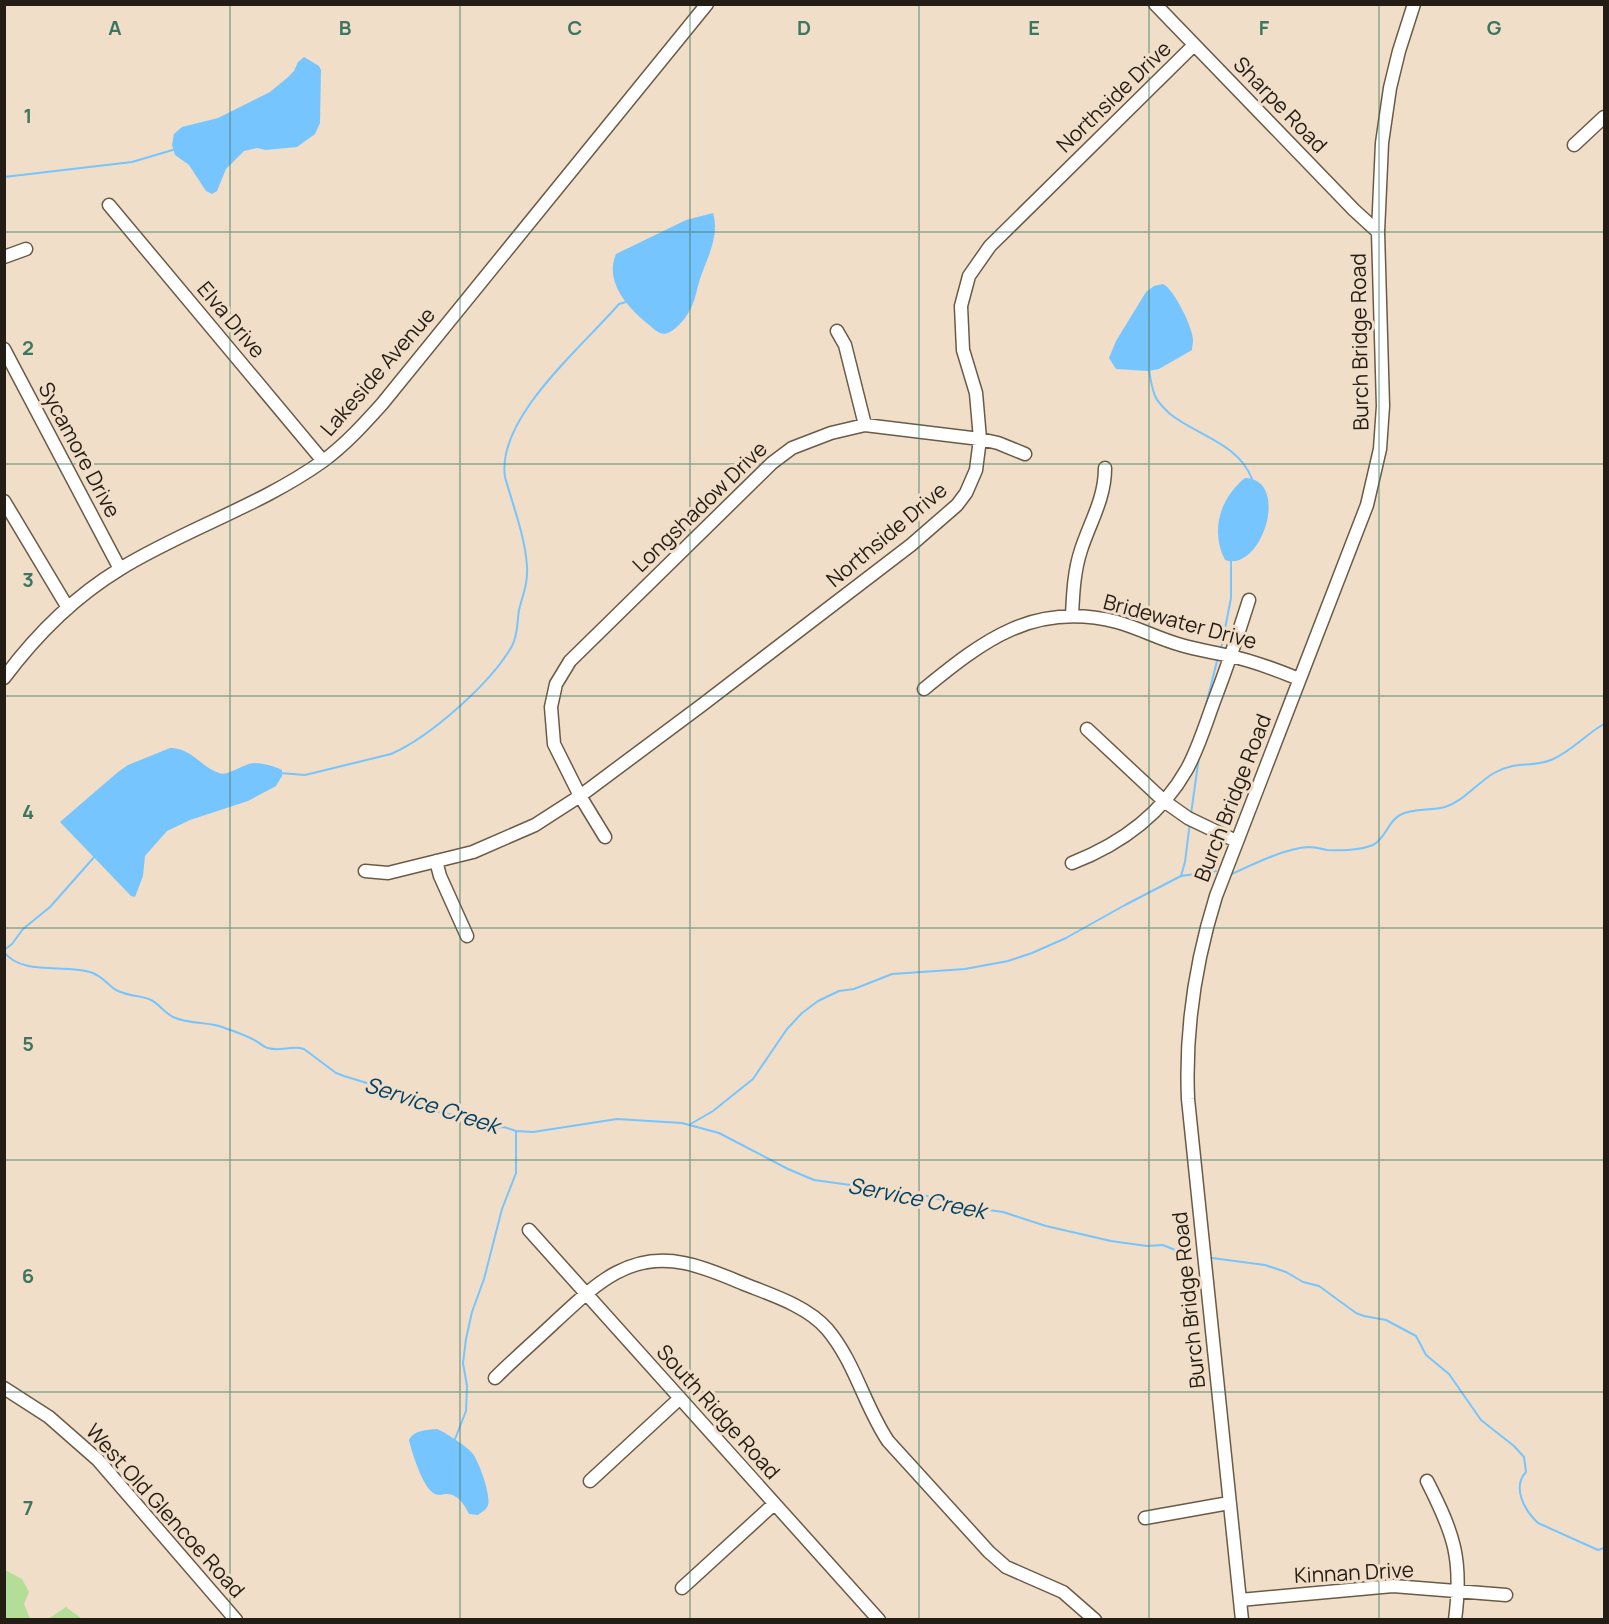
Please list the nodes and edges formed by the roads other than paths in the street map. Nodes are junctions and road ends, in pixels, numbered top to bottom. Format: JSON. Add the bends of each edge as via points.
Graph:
{"nodes":[{"id":1,"x":707,"y":4,"type":"edge"},
{"id":2,"x":1155,"y":4,"type":"edge"},
{"id":3,"x":1414,"y":4,"type":"edge"},
{"id":4,"x":1194,"y":45,"type":"junction"},
{"id":5,"x":1605,"y":117,"type":"edge"},
{"id":6,"x":1574,"y":145,"type":"dead end"},
{"id":7,"x":109,"y":205,"type":"dead end"},
{"id":8,"x":1378,"y":232,"type":"junction"},
{"id":9,"x":26,"y":249,"type":"dead end"},
{"id":10,"x":4,"y":257,"type":"edge"},
{"id":11,"x":837,"y":331,"type":"dead end"},
{"id":12,"x":4,"y":349,"type":"edge"},
{"id":13,"x":865,"y":425,"type":"junction"},
{"id":14,"x":981,"y":439,"type":"junction"},
{"id":15,"x":1025,"y":454,"type":"dead end"},
{"id":16,"x":323,"y":461,"type":"junction"},
{"id":17,"x":1105,"y":468,"type":"dead end"},
{"id":18,"x":4,"y":501,"type":"edge"},
{"id":19,"x":8,"y":514,"type":"edge"},
{"id":20,"x":120,"y":568,"type":"junction"},
{"id":21,"x":1249,"y":600,"type":"dead end"},
{"id":22,"x":68,"y":608,"type":"junction"},
{"id":23,"x":1072,"y":616,"type":"junction"},
{"id":24,"x":1231,"y":656,"type":"junction"},
{"id":25,"x":4,"y":678,"type":"edge"},
{"id":26,"x":1299,"y":679,"type":"junction"},
{"id":27,"x":924,"y":689,"type":"dead end"},
{"id":28,"x":1087,"y":729,"type":"dead end"},
{"id":29,"x":580,"y":796,"type":"junction"},
{"id":30,"x":1164,"y":801,"type":"junction"},
{"id":31,"x":605,"y":837,"type":"dead end"},
{"id":32,"x":1236,"y":841,"type":"junction"},
{"id":33,"x":436,"y":861,"type":"junction"},
{"id":34,"x":1072,"y":864,"type":"dead end"},
{"id":35,"x":365,"y":871,"type":"dead end"},
{"id":36,"x":467,"y":936,"type":"dead end"},
{"id":37,"x":529,"y":1230,"type":"dead end"},
{"id":38,"x":586,"y":1293,"type":"junction"},
{"id":39,"x":495,"y":1378,"type":"dead end"},
{"id":40,"x":4,"y":1388,"type":"edge"},
{"id":41,"x":679,"y":1399,"type":"junction"},
{"id":42,"x":590,"y":1481,"type":"dead end"},
{"id":43,"x":1427,"y":1481,"type":"dead end"},
{"id":44,"x":1229,"y":1503,"type":"junction"},
{"id":45,"x":774,"y":1504,"type":"junction"},
{"id":46,"x":1145,"y":1518,"type":"dead end"},
{"id":47,"x":682,"y":1588,"type":"dead end"},
{"id":48,"x":1458,"y":1591,"type":"junction"},
{"id":49,"x":1506,"y":1595,"type":"dead end"},
{"id":50,"x":1240,"y":1600,"type":"junction"},
{"id":51,"x":236,"y":1620,"type":"edge"},
{"id":52,"x":879,"y":1620,"type":"edge"},
{"id":53,"x":1095,"y":1620,"type":"edge"},
{"id":54,"x":1242,"y":1620,"type":"edge"},
{"id":55,"x":1455,"y":1620,"type":"edge"}],
"edges":[{"from":1,"to":16,"type":"street","name":"Lakeside Avenue","via":[[382,404]]},
{"from":2,"to":4,"type":"street","name":"Sharpe Road"},
{"from":3,"to":8,"type":"street","name":"Burch Bridge Road","via":[[1387,106]]},
{"from":4,"to":8,"type":"street","name":"Sharpe Road"},
{"from":4,"to":14,"type":"street","name":"Northside Drive","via":[[990,246],[969,276],[960,329],[976,393]]},
{"from":5,"to":6,"type":"street"},
{"from":7,"to":16,"type":"street","name":"Elva Drive"},
{"from":8,"to":26,"type":"street","name":"Burch Bridge Road","via":[[1383,406],[1378,458],[1367,505]]},
{"from":9,"to":10,"type":"street"},
{"from":11,"to":13,"type":"street","via":[[845,345]]},
{"from":12,"to":20,"type":"street","name":"Sycamore Drive"},
{"from":13,"to":14,"type":"street","name":"Longshadow Drive"},
{"from":13,"to":29,"type":"street","name":"Longshadow Drive","via":[[792,448],[772,463],[570,661],[556,684],[550,707],[554,744]]},
{"from":14,"to":15,"type":"street","name":"Longshadow Drive"},
{"from":14,"to":29,"type":"street","name":"Northside Drive","via":[[976,470],[957,505],[911,545]]},
{"from":16,"to":20,"type":"street","name":"Lakeside Avenue","via":[[265,496]]},
{"from":17,"to":23,"type":"street","via":[[1101,500],[1076,568]]},
{"from":18,"to":19,"type":"street"},
{"from":19,"to":22,"type":"street"},
{"from":20,"to":22,"type":"street","name":"Lakeside Avenue"},
{"from":21,"to":24,"type":"street"},
{"from":22,"to":25,"type":"street","name":"Lakeside Avenue"},
{"from":23,"to":24,"type":"street","name":"Bridewater Drive","via":[[1118,622],[1179,645]]},
{"from":23,"to":27,"type":"street","name":"Bridewater Drive","via":[[1031,622],[1001,633],[965,655]]},
{"from":24,"to":26,"type":"street","name":"Bridewater Drive"},
{"from":24,"to":30,"type":"street","via":[[1188,767]]},
{"from":26,"to":32,"type":"street","name":"Burch Bridge Road"},
{"from":28,"to":30,"type":"street"},
{"from":29,"to":31,"type":"street","name":"Longshadow Drive"},
{"from":29,"to":33,"type":"street","name":"Northside Drive","via":[[513,835],[473,852]]},
{"from":30,"to":32,"type":"street"},
{"from":30,"to":34,"type":"street","via":[[1124,838]]},
{"from":32,"to":44,"type":"street","name":"Burch Bridge Road","via":[[1201,949],[1187,1048],[1188,1100]]},
{"from":33,"to":35,"type":"street","name":"Northside Drive","via":[[388,873]]},
{"from":33,"to":36,"type":"street"},
{"from":37,"to":38,"type":"street","name":"South Ridge Road"},
{"from":38,"to":39,"type":"street"},
{"from":38,"to":41,"type":"street","name":"South Ridge Road"},
{"from":38,"to":53,"type":"street","via":[[619,1270],[667,1261],[699,1266],[805,1311],[826,1328],[841,1350],[888,1441],[989,1552],[1006,1567],[1063,1592]]},
{"from":40,"to":51,"type":"street","name":"West Old Glencoe Road","via":[[50,1417],[98,1460]]},
{"from":41,"to":42,"type":"street"},
{"from":41,"to":45,"type":"street","name":"South Ridge Road"},
{"from":43,"to":48,"type":"street","via":[[1456,1550]]},
{"from":44,"to":46,"type":"street"},
{"from":44,"to":50,"type":"street","name":"Burch Bridge Road"},
{"from":45,"to":47,"type":"street"},
{"from":45,"to":52,"type":"street","name":"South Ridge Road"},
{"from":48,"to":49,"type":"street","name":"Kinnan Drive"},
{"from":48,"to":50,"type":"street","name":"Kinnan Drive","via":[[1393,1586]]},
{"from":48,"to":55,"type":"street"},
{"from":50,"to":54,"type":"street","name":"Burch Bridge Road"}]}
